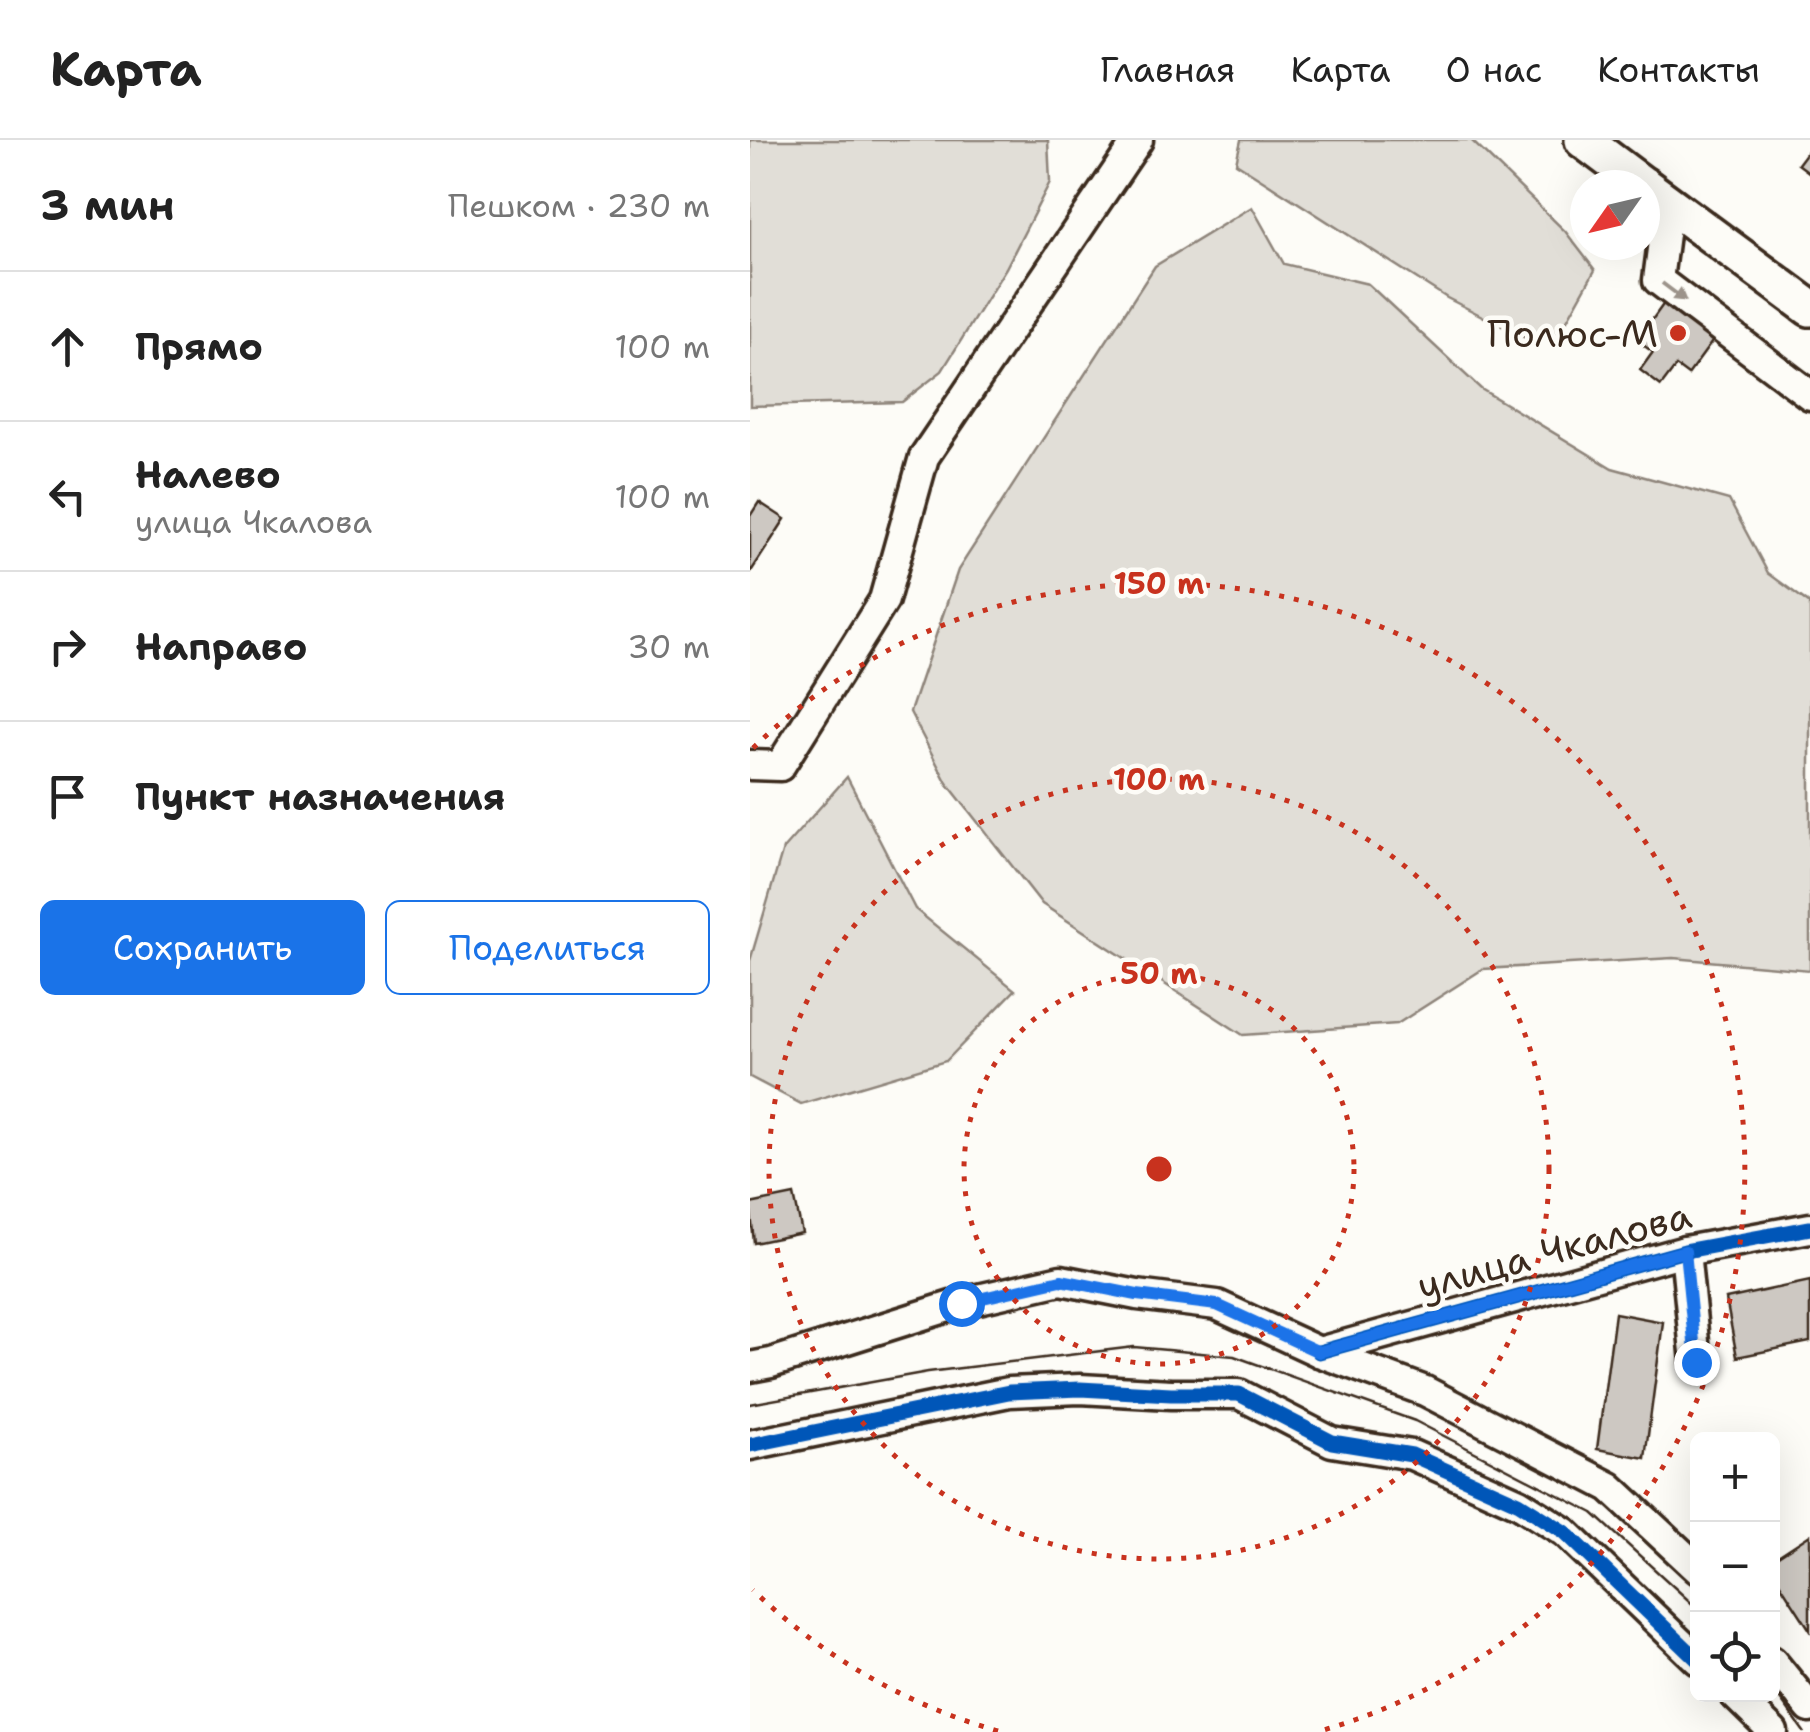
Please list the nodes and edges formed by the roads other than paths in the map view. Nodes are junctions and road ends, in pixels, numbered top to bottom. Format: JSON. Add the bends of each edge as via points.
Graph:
{"nodes":[{"id":1,"x":1138,"y":140,"type":"edge"},
{"id":2,"x":1583,"y":140,"type":"edge"},
{"id":3,"x":1624,"y":170,"type":"edge"},
{"id":4,"x":1660,"y":197,"type":"edge"},
{"id":5,"x":1657,"y":260,"type":"edge"},
{"id":6,"x":1810,"y":308,"type":"edge"},
{"id":7,"x":1810,"y":395,"type":"edge"},
{"id":8,"x":750,"y":765,"type":"edge"},
{"id":9,"x":1810,"y":1228,"type":"edge"},
{"id":10,"x":1685,"y":1251,"type":"junction"},
{"id":11,"x":1319,"y":1352,"type":"junction"},
{"id":12,"x":1696,"y":1362,"type":"dead end"},
{"id":13,"x":750,"y":1367,"type":"edge"},
{"id":14,"x":750,"y":1445,"type":"edge"},
{"id":15,"x":1690,"y":1562,"type":"edge"},
{"id":16,"x":1690,"y":1652,"type":"edge"},
{"id":17,"x":1780,"y":1671,"type":"edge"},
{"id":18,"x":1742,"y":1702,"type":"edge"},
{"id":19,"x":1810,"y":1708,"type":"edge"},
{"id":20,"x":1772,"y":1732,"type":"edge"}],
"edges":[{"from":1,"to":8,"type":"street","via":[[924,457],[884,600],[780,766]]},
{"from":2,"to":3,"type":"main road"},
{"from":4,"to":6,"type":"main road"},
{"from":5,"to":7,"type":"street","one_way":true,"via":[[1658,280]]},
{"from":9,"to":10,"type":"street","name":"улица Чкалова"},
{"from":10,"to":11,"type":"street","name":"улица Чкалова"},
{"from":10,"to":12,"type":"street"},
{"from":11,"to":13,"type":"street","via":[[1217,1305],[1061,1280]]},
{"from":11,"to":15,"type":"street","via":[[1425,1391],[1610,1487]]},
{"from":14,"to":16,"type":"street","via":[[1009,1392],[1240,1394],[1332,1442],[1412,1455],[1520,1502],[1565,1532]]},
{"from":17,"to":19,"type":"street"},
{"from":18,"to":20,"type":"street"}]}
